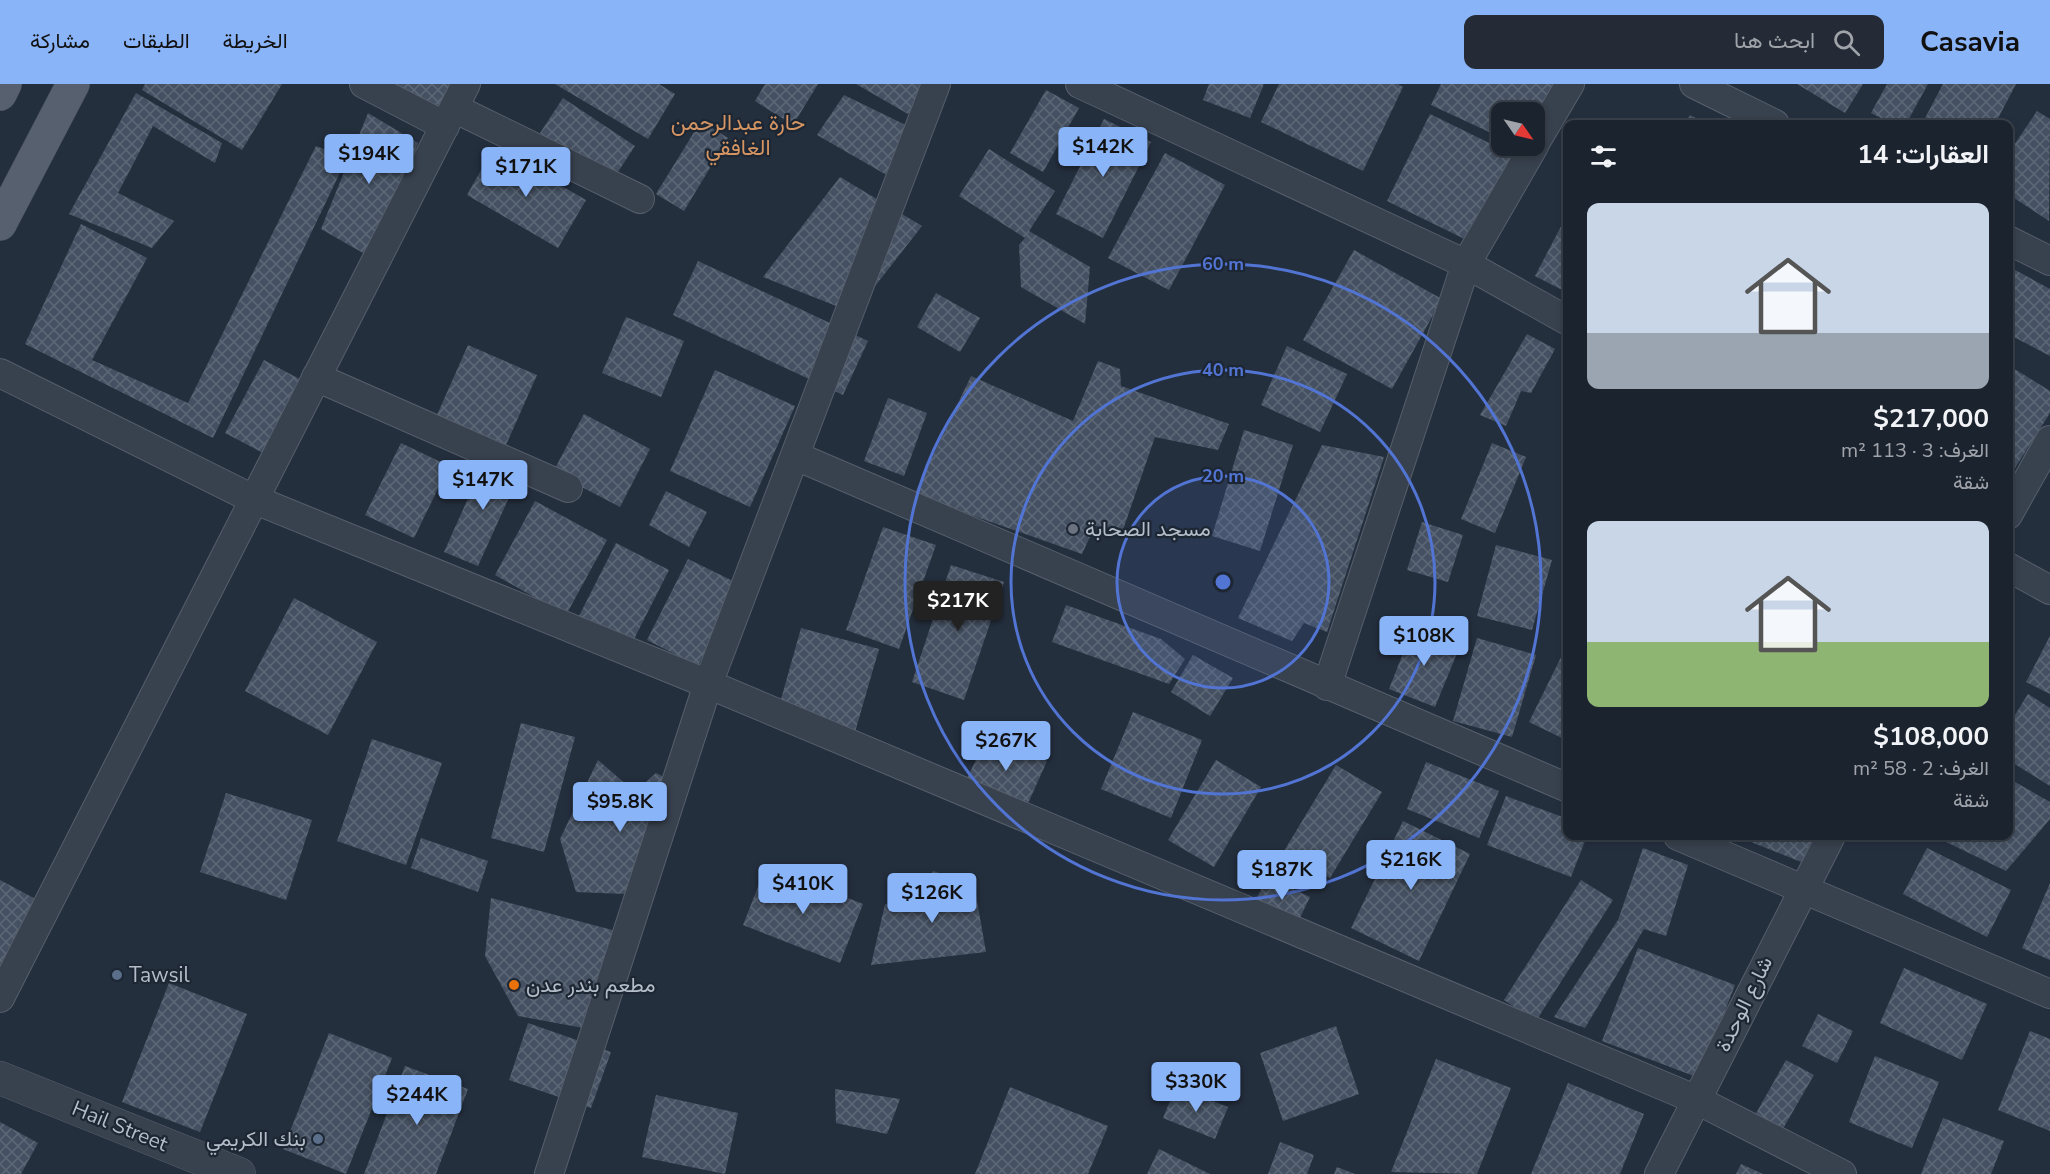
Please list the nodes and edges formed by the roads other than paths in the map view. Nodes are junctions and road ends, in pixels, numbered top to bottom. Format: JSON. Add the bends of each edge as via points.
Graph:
{"nodes":[{"id":1,"x":5,"y":84,"type":"edge"},
{"id":2,"x":73,"y":84,"type":"edge"},
{"id":3,"x":364,"y":84,"type":"edge"},
{"id":4,"x":936,"y":84,"type":"edge"},
{"id":5,"x":1080,"y":84,"type":"edge"},
{"id":6,"x":1570,"y":84,"type":"edge"},
{"id":7,"x":1694,"y":84,"type":"edge"},
{"id":8,"x":0,"y":94,"type":"edge"},
{"id":9,"x":455,"y":106,"type":"edge"},
{"id":10,"x":1767,"y":120,"type":"edge"},
{"id":11,"x":1545,"y":126,"type":"edge"},
{"id":12,"x":1528,"y":156,"type":"edge"},
{"id":13,"x":640,"y":199,"type":"dead end"},
{"id":14,"x":0,"y":224,"type":"edge"},
{"id":15,"x":2013,"y":242,"type":"edge"},
{"id":16,"x":2050,"y":261,"type":"edge"},
{"id":17,"x":1466,"y":264,"type":"junction"},
{"id":18,"x":1563,"y":318,"type":"edge"},
{"id":19,"x":0,"y":373,"type":"edge"},
{"id":20,"x":316,"y":377,"type":"junction"},
{"id":21,"x":2050,"y":440,"type":"edge"},
{"id":22,"x":796,"y":456,"type":"junction"},
{"id":23,"x":568,"y":488,"type":"dead end"},
{"id":24,"x":253,"y":499,"type":"junction"},
{"id":25,"x":2013,"y":506,"type":"edge"},
{"id":26,"x":2013,"y":570,"type":"edge"},
{"id":27,"x":2050,"y":590,"type":"edge"},
{"id":28,"x":708,"y":684,"type":"junction"},
{"id":29,"x":1327,"y":686,"type":"junction"},
{"id":30,"x":1563,"y":786,"type":"edge"},
{"id":31,"x":1688,"y":840,"type":"edge"},
{"id":32,"x":1829,"y":840,"type":"edge"},
{"id":33,"x":1802,"y":888,"type":"junction"},
{"id":34,"x":2050,"y":994,"type":"edge"},
{"id":35,"x":0,"y":998,"type":"edge"},
{"id":36,"x":0,"y":1078,"type":"edge"},
{"id":37,"x":1697,"y":1100,"type":"junction"},
{"id":38,"x":239,"y":1174,"type":"edge"},
{"id":39,"x":549,"y":1174,"type":"edge"},
{"id":40,"x":1659,"y":1174,"type":"edge"},
{"id":41,"x":1842,"y":1174,"type":"edge"}],
"edges":[{"from":1,"to":8,"type":"main road"},
{"from":2,"to":14,"type":"main road"},
{"from":3,"to":9,"type":"street"},
{"from":4,"to":22,"type":"street"},
{"from":5,"to":17,"type":"street"},
{"from":6,"to":11,"type":"street"},
{"from":7,"to":10,"type":"street"},
{"from":9,"to":13,"type":"street"},
{"from":9,"to":20,"type":"street"},
{"from":12,"to":17,"type":"street"},
{"from":15,"to":16,"type":"street"},
{"from":17,"to":18,"type":"street"},
{"from":17,"to":29,"type":"street"},
{"from":19,"to":24,"type":"street"},
{"from":20,"to":23,"type":"street"},
{"from":20,"to":24,"type":"street"},
{"from":21,"to":25,"type":"street"},
{"from":22,"to":28,"type":"street"},
{"from":22,"to":29,"type":"street"},
{"from":24,"to":28,"type":"street"},
{"from":24,"to":35,"type":"street"},
{"from":26,"to":27,"type":"street"},
{"from":28,"to":37,"type":"street"},
{"from":28,"to":39,"type":"street"},
{"from":29,"to":30,"type":"street"},
{"from":31,"to":33,"type":"street"},
{"from":32,"to":33,"type":"street","name":"شارع الوحدة"},
{"from":33,"to":34,"type":"street"},
{"from":33,"to":37,"type":"street","name":"شارع الوحدة"},
{"from":36,"to":38,"type":"street","name":"Hail Street"},
{"from":37,"to":40,"type":"street","name":"شارع الوحدة"},
{"from":37,"to":41,"type":"street"}]}
